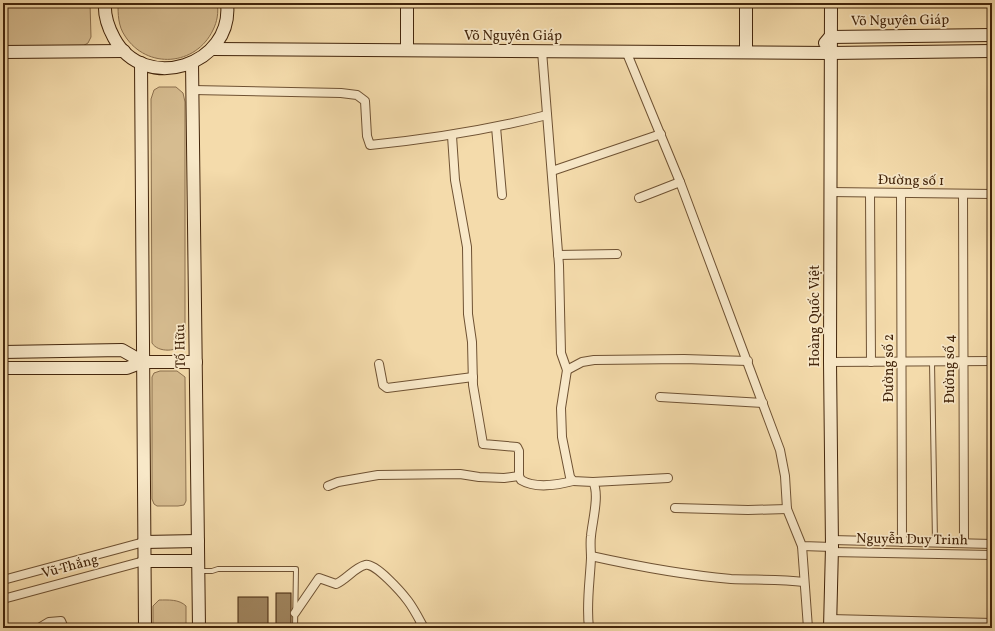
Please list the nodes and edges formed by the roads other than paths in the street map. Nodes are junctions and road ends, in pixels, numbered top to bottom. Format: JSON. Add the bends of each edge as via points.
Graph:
{"nodes":[{"id":1,"x":105,"y":3,"type":"edge"},
{"id":2,"x":227,"y":3,"type":"edge"},
{"id":3,"x":407,"y":3,"type":"edge"},
{"id":4,"x":746,"y":3,"type":"edge"},
{"id":5,"x":831,"y":3,"type":"edge"},
{"id":6,"x":992,"y":34,"type":"edge"},
{"id":7,"x":830,"y":37,"type":"junction"},
{"id":8,"x":212,"y":49,"type":"junction"},
{"id":9,"x":407,"y":50,"type":"junction"},
{"id":10,"x":124,"y":51,"type":"junction"},
{"id":11,"x":626,"y":51,"type":"junction"},
{"id":12,"x":992,"y":51,"type":"edge"},
{"id":13,"x":3,"y":52,"type":"edge"},
{"id":14,"x":542,"y":52,"type":"junction"},
{"id":15,"x":746,"y":52,"type":"junction"},
{"id":16,"x":814,"y":53,"type":"junction"},
{"id":17,"x":830,"y":53,"type":"junction"},
{"id":18,"x":141,"y":63,"type":"junction"},
{"id":19,"x":192,"y":63,"type":"junction"},
{"id":20,"x":193,"y":90,"type":"junction"},
{"id":21,"x":547,"y":115,"type":"junction"},
{"id":22,"x":496,"y":127,"type":"junction"},
{"id":23,"x":661,"y":134,"type":"junction"},
{"id":24,"x":452,"y":136,"type":"junction"},
{"id":25,"x":552,"y":171,"type":"junction"},
{"id":26,"x":680,"y":182,"type":"junction"},
{"id":27,"x":830,"y":192,"type":"junction"},
{"id":28,"x":870,"y":193,"type":"junction"},
{"id":29,"x":901,"y":194,"type":"junction"},
{"id":30,"x":963,"y":194,"type":"junction"},
{"id":31,"x":992,"y":194,"type":"edge"},
{"id":32,"x":502,"y":195,"type":"dead end"},
{"id":33,"x":638,"y":198,"type":"dead end"},
{"id":34,"x":617,"y":254,"type":"dead end"},
{"id":35,"x":558,"y":255,"type":"junction"},
{"id":36,"x":83,"y":351,"type":"junction"},
{"id":37,"x":3,"y":352,"type":"edge"},
{"id":38,"x":24,"y":352,"type":"junction"},
{"id":39,"x":748,"y":361,"type":"junction"},
{"id":40,"x":963,"y":361,"type":"junction"},
{"id":41,"x":992,"y":361,"type":"edge"},
{"id":42,"x":143,"y":362,"type":"junction"},
{"id":43,"x":196,"y":362,"type":"junction"},
{"id":44,"x":830,"y":362,"type":"junction"},
{"id":45,"x":871,"y":362,"type":"junction"},
{"id":46,"x":902,"y":362,"type":"junction"},
{"id":47,"x":932,"y":362,"type":"junction"},
{"id":48,"x":379,"y":364,"type":"dead end"},
{"id":49,"x":3,"y":368,"type":"edge"},
{"id":50,"x":24,"y":368,"type":"junction"},
{"id":51,"x":83,"y":368,"type":"junction"},
{"id":52,"x":567,"y":370,"type":"junction"},
{"id":53,"x":473,"y":377,"type":"junction"},
{"id":54,"x":660,"y":397,"type":"dead end"},
{"id":55,"x":763,"y":403,"type":"junction"},
{"id":56,"x":519,"y":476,"type":"junction"},
{"id":57,"x":668,"y":478,"type":"dead end"},
{"id":58,"x":573,"y":481,"type":"junction"},
{"id":59,"x":593,"y":482,"type":"junction"},
{"id":60,"x":328,"y":486,"type":"dead end"},
{"id":61,"x":675,"y":508,"type":"dead end"},
{"id":62,"x":787,"y":509,"type":"junction"},
{"id":63,"x":198,"y":541,"type":"junction"},
{"id":64,"x":144,"y":542,"type":"junction"},
{"id":65,"x":902,"y":542,"type":"junction"},
{"id":66,"x":935,"y":543,"type":"junction"},
{"id":67,"x":964,"y":543,"type":"junction"},
{"id":68,"x":992,"y":544,"type":"edge"},
{"id":69,"x":802,"y":546,"type":"junction"},
{"id":70,"x":832,"y":546,"type":"junction"},
{"id":71,"x":992,"y":555,"type":"edge"},
{"id":72,"x":591,"y":556,"type":"junction"},
{"id":73,"x":144,"y":561,"type":"junction"},
{"id":74,"x":198,"y":566,"type":"junction"},
{"id":75,"x":3,"y":580,"type":"edge"},
{"id":76,"x":804,"y":582,"type":"junction"},
{"id":77,"x":3,"y":599,"type":"edge"},
{"id":78,"x":296,"y":613,"type":"junction"},
{"id":79,"x":992,"y":623,"type":"edge"},
{"id":80,"x":830,"y":624,"type":"edge"},
{"id":81,"x":422,"y":625,"type":"edge"},
{"id":82,"x":39,"y":628,"type":"edge"},
{"id":83,"x":64,"y":628,"type":"edge"},
{"id":84,"x":145,"y":628,"type":"edge"},
{"id":85,"x":199,"y":628,"type":"edge"},
{"id":86,"x":295,"y":628,"type":"edge"},
{"id":87,"x":414,"y":628,"type":"edge"},
{"id":88,"x":589,"y":628,"type":"edge"},
{"id":89,"x":808,"y":628,"type":"edge"}],
"edges":[{"from":1,"to":10,"type":"street","via":[[110,31]]},
{"from":2,"to":8,"type":"street","via":[[224,29]]},
{"from":3,"to":9,"type":"street"},
{"from":4,"to":15,"type":"street"},
{"from":5,"to":7,"type":"street","name":"Hoàng Quốc Việt"},
{"from":6,"to":7,"type":"street","name":"Võ Nguyên Giáp"},
{"from":7,"to":16,"type":"street"},
{"from":7,"to":17,"type":"street","name":"Hoàng Quốc Việt"},
{"from":8,"to":9,"type":"street","name":"Võ Nguyên Giáp"},
{"from":8,"to":19,"type":"street"},
{"from":9,"to":14,"type":"street","name":"Võ Nguyên Giáp"},
{"from":10,"to":13,"type":"street"},
{"from":10,"to":18,"type":"street"},
{"from":11,"to":14,"type":"street","name":"Võ Nguyên Giáp"},
{"from":11,"to":15,"type":"street","name":"Võ Nguyên Giáp"},
{"from":11,"to":23,"type":"street"},
{"from":12,"to":17,"type":"street","name":"Võ Nguyên Giáp"},
{"from":14,"to":21,"type":"street"},
{"from":15,"to":16,"type":"street","name":"Võ Nguyên Giáp"},
{"from":16,"to":17,"type":"street","name":"Võ Nguyên Giáp"},
{"from":17,"to":27,"type":"street","name":"Hoàng Quốc Việt"},
{"from":18,"to":19,"type":"street","via":[[161,68]]},
{"from":18,"to":42,"type":"street"},
{"from":19,"to":20,"type":"street","name":"Tố Hữu"},
{"from":20,"to":24,"type":"street","via":[[357,95],[365,101],[370,145]]},
{"from":20,"to":43,"type":"street","name":"Tố Hữu"},
{"from":21,"to":22,"type":"street"},
{"from":21,"to":25,"type":"street"},
{"from":22,"to":24,"type":"street"},
{"from":22,"to":32,"type":"street"},
{"from":23,"to":25,"type":"street"},
{"from":23,"to":26,"type":"street"},
{"from":24,"to":53,"type":"street","via":[[455,180],[467,247],[468,314]]},
{"from":25,"to":35,"type":"street"},
{"from":26,"to":33,"type":"street"},
{"from":26,"to":39,"type":"street"},
{"from":27,"to":28,"type":"street","name":"Đường số 1"},
{"from":27,"to":44,"type":"street","name":"Hoàng Quốc Việt"},
{"from":28,"to":29,"type":"street","name":"Đường số 1"},
{"from":28,"to":45,"type":"street"},
{"from":29,"to":30,"type":"street","name":"Đường số 1"},
{"from":29,"to":46,"type":"street","name":"Đường số 2"},
{"from":30,"to":31,"type":"street","name":"Đường số 1"},
{"from":30,"to":40,"type":"street","name":"Đường số 4"},
{"from":34,"to":35,"type":"street"},
{"from":35,"to":52,"type":"street","via":[[561,353]]},
{"from":36,"to":38,"type":"street"},
{"from":36,"to":42,"type":"street","via":[[122,350]]},
{"from":36,"to":51,"type":"street"},
{"from":37,"to":38,"type":"street"},
{"from":38,"to":50,"type":"street"},
{"from":39,"to":52,"type":"street","via":[[594,360],[582,362]]},
{"from":39,"to":55,"type":"street"},
{"from":40,"to":41,"type":"street"},
{"from":40,"to":47,"type":"street"},
{"from":40,"to":67,"type":"street","name":"Đường số 4"},
{"from":42,"to":43,"type":"street"},
{"from":42,"to":51,"type":"street","via":[[127,368]]},
{"from":42,"to":64,"type":"street"},
{"from":43,"to":63,"type":"street","name":"Tố Hữu"},
{"from":44,"to":45,"type":"street"},
{"from":44,"to":70,"type":"street","name":"Hoàng Quốc Việt"},
{"from":45,"to":46,"type":"street"},
{"from":46,"to":47,"type":"street"},
{"from":46,"to":65,"type":"street","name":"Đường số 2"},
{"from":47,"to":66,"type":"lane"},
{"from":48,"to":53,"type":"street","via":[[383,385],[387,388]]},
{"from":49,"to":50,"type":"street"},
{"from":50,"to":51,"type":"street"},
{"from":52,"to":58,"type":"street","via":[[561,408],[562,437],[566,465]]},
{"from":53,"to":56,"type":"street","via":[[483,444],[517,447]]},
{"from":54,"to":55,"type":"street"},
{"from":55,"to":62,"type":"street","via":[[780,450]]},
{"from":56,"to":58,"type":"street","via":[[521,480],[533,484],[554,485]]},
{"from":56,"to":60,"type":"street","via":[[504,478],[460,474],[378,475]]},
{"from":57,"to":59,"type":"street"},
{"from":58,"to":59,"type":"street"},
{"from":59,"to":72,"type":"street","via":[[596,492]]},
{"from":61,"to":62,"type":"street"},
{"from":62,"to":69,"type":"street"},
{"from":63,"to":64,"type":"street"},
{"from":63,"to":74,"type":"street","name":"Tố Hữu"},
{"from":64,"to":73,"type":"street"},
{"from":64,"to":75,"type":"street","name":"Vũ Thắng"},
{"from":65,"to":66,"type":"street","name":"Nguyễn Duy Trinh"},
{"from":65,"to":70,"type":"street","name":"Nguyễn Duy Trinh"},
{"from":66,"to":67,"type":"street","name":"Nguyễn Duy Trinh"},
{"from":67,"to":68,"type":"street","name":"Nguyễn Duy Trinh"},
{"from":69,"to":70,"type":"street"},
{"from":69,"to":76,"type":"street"},
{"from":70,"to":71,"type":"street","name":"Nguyễn Duy Trinh"},
{"from":70,"to":80,"type":"street","name":"Hoàng Quốc Việt"},
{"from":72,"to":76,"type":"street","via":[[665,570],[730,578]]},
{"from":72,"to":88,"type":"street","via":[[587,603]]},
{"from":73,"to":74,"type":"street"},
{"from":73,"to":77,"type":"street","name":"Vũ Thắng"},
{"from":73,"to":84,"type":"street"},
{"from":74,"to":78,"type":"lane","via":[[212,572],[218,569],[296,569]]},
{"from":74,"to":85,"type":"street","name":"Tố Hữu"},
{"from":76,"to":89,"type":"street"},
{"from":78,"to":81,"type":"street","via":[[319,578],[336,584],[366,564],[396,586]]},
{"from":78,"to":86,"type":"lane"},
{"from":79,"to":80,"type":"street"},
{"from":81,"to":87,"type":"lane"},
{"from":82,"to":83,"type":"street","via":[[49,622],[61,621]]}]}
